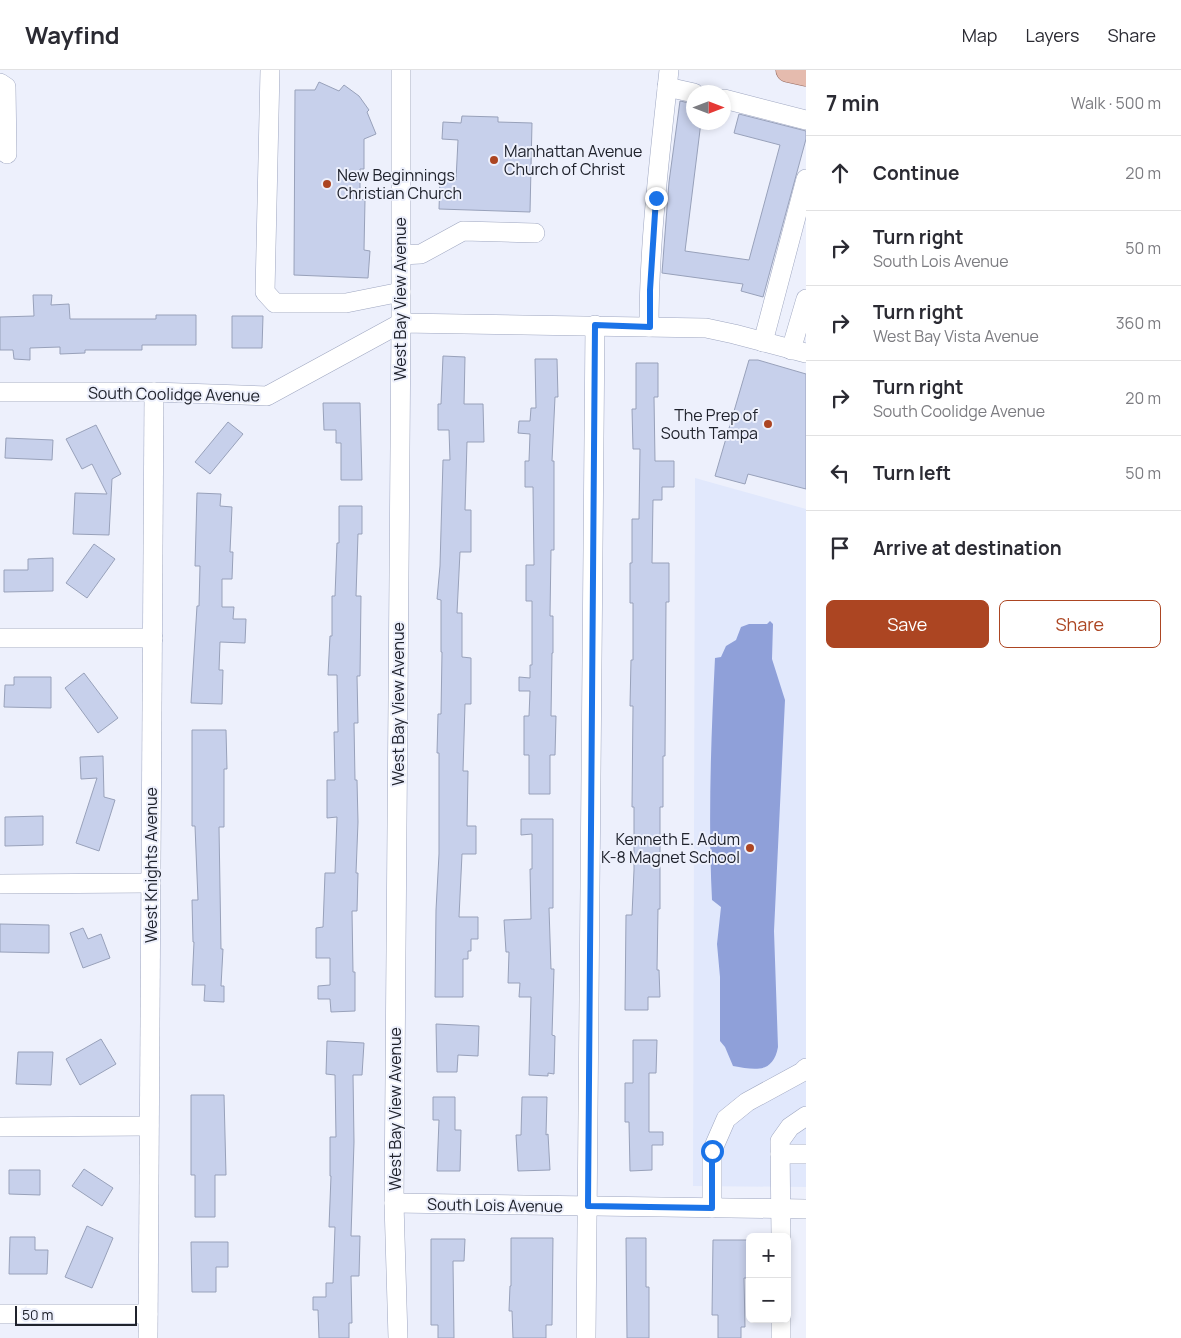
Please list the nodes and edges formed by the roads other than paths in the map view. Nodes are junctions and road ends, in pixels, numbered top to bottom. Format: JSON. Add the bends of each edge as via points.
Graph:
{"nodes":[{"id":1,"x":270,"y":70,"type":"edge"},
{"id":2,"x":401,"y":70,"type":"edge"},
{"id":3,"x":788,"y":70,"type":"edge"},
{"id":4,"x":806,"y":74,"type":"edge"},
{"id":5,"x":668,"y":79,"type":"edge"},
{"id":6,"x":0,"y":83,"type":"edge"},
{"id":7,"x":686,"y":89,"type":"edge"},
{"id":8,"x":731,"y":101,"type":"edge"},
{"id":9,"x":806,"y":120,"type":"edge"},
{"id":10,"x":7,"y":154,"type":"dead end"},
{"id":11,"x":806,"y":179,"type":"edge"},
{"id":12,"x":535,"y":233,"type":"dead end"},
{"id":13,"x":401,"y":255,"type":"junction"},
{"id":14,"x":401,"y":292,"type":"junction"},
{"id":15,"x":806,"y":299,"type":"edge"},
{"id":16,"x":401,"y":323,"type":"junction"},
{"id":17,"x":595,"y":325,"type":"junction"},
{"id":18,"x":650,"y":327,"type":"junction"},
{"id":19,"x":763,"y":342,"type":"junction"},
{"id":20,"x":799,"y":352,"type":"edge"},
{"id":21,"x":0,"y":392,"type":"edge"},
{"id":22,"x":154,"y":392,"type":"junction"},
{"id":23,"x":0,"y":638,"type":"edge"},
{"id":24,"x":152,"y":638,"type":"junction"},
{"id":25,"x":151,"y":883,"type":"junction"},
{"id":26,"x":0,"y":884,"type":"edge"},
{"id":27,"x":806,"y":1068,"type":"edge"},
{"id":28,"x":806,"y":1116,"type":"edge"},
{"id":29,"x":149,"y":1126,"type":"junction"},
{"id":30,"x":0,"y":1127,"type":"edge"},
{"id":31,"x":780,"y":1154,"type":"junction"},
{"id":32,"x":806,"y":1154,"type":"edge"},
{"id":33,"x":394,"y":1203,"type":"junction"},
{"id":34,"x":588,"y":1206,"type":"junction"},
{"id":35,"x":712,"y":1208,"type":"junction"},
{"id":36,"x":781,"y":1209,"type":"junction"},
{"id":37,"x":806,"y":1209,"type":"edge"},
{"id":38,"x":781,"y":1233,"type":"edge"},
{"id":39,"x":0,"y":1314,"type":"edge"},
{"id":40,"x":148,"y":1314,"type":"junction"},
{"id":41,"x":781,"y":1323,"type":"edge"},
{"id":42,"x":148,"y":1338,"type":"edge"},
{"id":43,"x":398,"y":1338,"type":"edge"},
{"id":44,"x":586,"y":1338,"type":"edge"},
{"id":45,"x":781,"y":1338,"type":"edge"}],
"edges":[{"from":1,"to":14,"type":"street","via":[[265,292],[275,303],[346,303]]},
{"from":2,"to":13,"type":"street","name":"West Bay View Avenue"},
{"from":3,"to":4,"type":"main road"},
{"from":5,"to":7,"type":"street"},
{"from":5,"to":18,"type":"street","via":[[656,198]]},
{"from":6,"to":10,"type":"street","via":[[6,87]]},
{"from":8,"to":9,"type":"street"},
{"from":11,"to":19,"type":"street"},
{"from":12,"to":13,"type":"street","via":[[463,231],[421,254]]},
{"from":13,"to":14,"type":"street","name":"West Bay View Avenue"},
{"from":14,"to":16,"type":"street","name":"West Bay View Avenue"},
{"from":15,"to":20,"type":"street"},
{"from":16,"to":17,"type":"street","name":"South Coolidge Avenue"},
{"from":16,"to":22,"type":"street","name":"South Coolidge Avenue","via":[[267,396]]},
{"from":16,"to":33,"type":"street","name":"West Bay View Avenue"},
{"from":17,"to":18,"type":"street","name":"South Coolidge Avenue"},
{"from":17,"to":34,"type":"street"},
{"from":18,"to":19,"type":"street","name":"South Coolidge Avenue","via":[[706,328]]},
{"from":19,"to":20,"type":"street","name":"South Coolidge Avenue"},
{"from":21,"to":22,"type":"street","name":"South Coolidge Avenue"},
{"from":22,"to":24,"type":"street","name":"West Knights Avenue"},
{"from":23,"to":24,"type":"street"},
{"from":24,"to":25,"type":"street","name":"West Knights Avenue"},
{"from":25,"to":26,"type":"street"},
{"from":25,"to":29,"type":"street","name":"West Knights Avenue"},
{"from":27,"to":35,"type":"street","via":[[747,1102],[726,1119],[712,1151]]},
{"from":28,"to":31,"type":"street","via":[[790,1126],[780,1142]]},
{"from":29,"to":30,"type":"street"},
{"from":29,"to":40,"type":"street","name":"West Knights Avenue"},
{"from":31,"to":32,"type":"street"},
{"from":31,"to":36,"type":"street"},
{"from":33,"to":34,"type":"street","name":"South Lois Avenue"},
{"from":33,"to":43,"type":"street","name":"West Bay View Avenue"},
{"from":34,"to":35,"type":"street","name":"South Lois Avenue"},
{"from":34,"to":44,"type":"street"},
{"from":35,"to":36,"type":"street","name":"South Lois Avenue"},
{"from":36,"to":37,"type":"street","name":"South Lois Avenue"},
{"from":36,"to":38,"type":"street"},
{"from":39,"to":40,"type":"street"},
{"from":40,"to":42,"type":"street","name":"West Knights Avenue"},
{"from":41,"to":45,"type":"street"}]}
